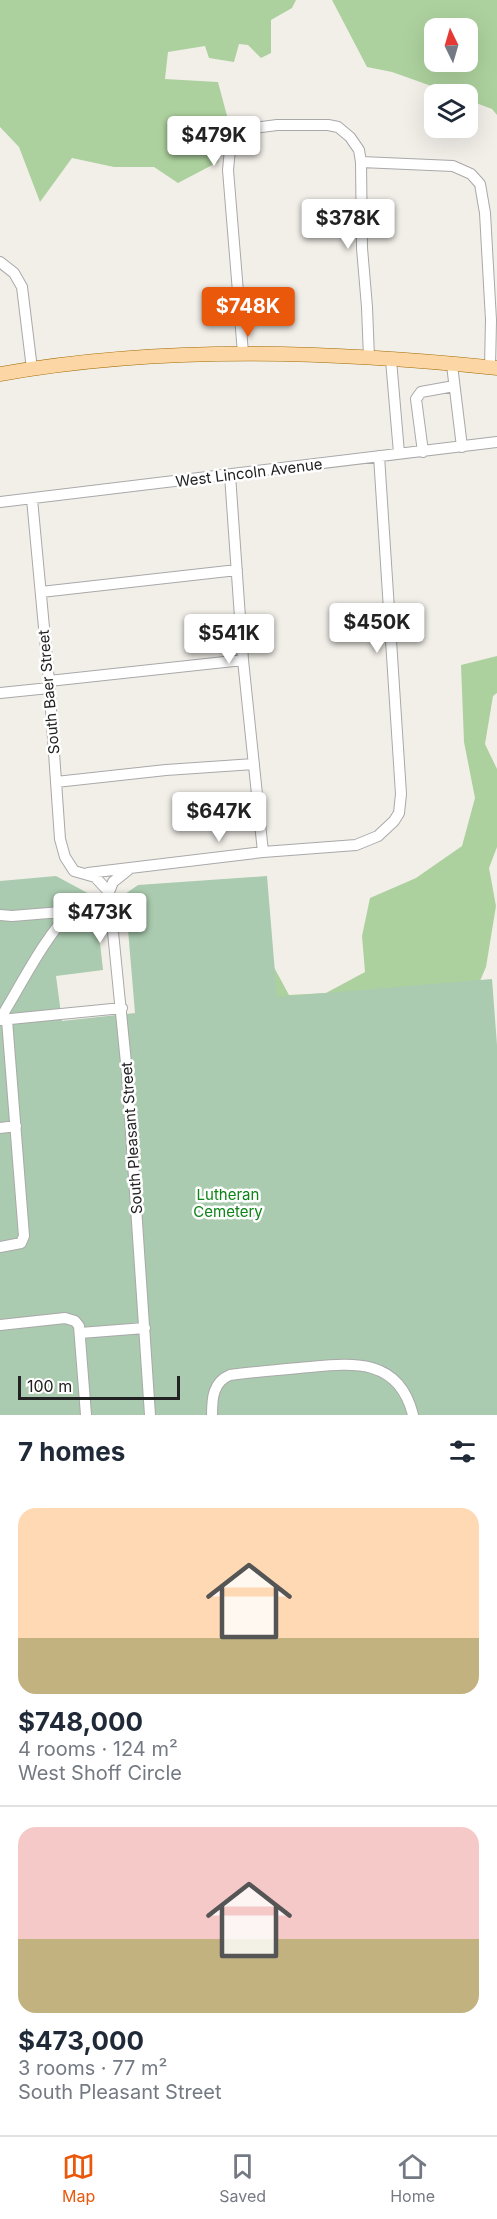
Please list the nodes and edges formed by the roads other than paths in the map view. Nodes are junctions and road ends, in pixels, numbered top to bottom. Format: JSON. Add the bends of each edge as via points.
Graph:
{"nodes":[{"id":1,"x":361,"y":162,"type":"junction"},
{"id":2,"x":0,"y":262,"type":"edge"},
{"id":3,"x":243,"y":353,"type":"junction"},
{"id":4,"x":369,"y":358,"type":"junction"},
{"id":5,"x":391,"y":360,"type":"junction"},
{"id":6,"x":452,"y":365,"type":"junction"},
{"id":7,"x":493,"y":368,"type":"edge"},
{"id":8,"x":32,"y":369,"type":"junction"},
{"id":9,"x":0,"y":374,"type":"edge"},
{"id":10,"x":454,"y":386,"type":"junction"},
{"id":11,"x":497,"y":442,"type":"edge"},
{"id":12,"x":462,"y":447,"type":"junction"},
{"id":13,"x":423,"y":452,"type":"junction"},
{"id":14,"x":399,"y":453,"type":"junction"},
{"id":15,"x":379,"y":456,"type":"junction"},
{"id":16,"x":230,"y":476,"type":"junction"},
{"id":17,"x":32,"y":499,"type":"junction"},
{"id":18,"x":0,"y":502,"type":"edge"},
{"id":19,"x":237,"y":570,"type":"junction"},
{"id":20,"x":41,"y":592,"type":"junction"},
{"id":21,"x":243,"y":660,"type":"junction"},
{"id":22,"x":49,"y":685,"type":"junction"},
{"id":23,"x":0,"y":693,"type":"edge"},
{"id":24,"x":254,"y":764,"type":"junction"},
{"id":25,"x":56,"y":782,"type":"junction"},
{"id":26,"x":263,"y":852,"type":"junction"},
{"id":27,"x":129,"y":870,"type":"junction"},
{"id":28,"x":84,"y":874,"type":"junction"},
{"id":29,"x":109,"y":892,"type":"junction"},
{"id":30,"x":110,"y":908,"type":"junction"},
{"id":31,"x":72,"y":910,"type":"junction"},
{"id":32,"x":0,"y":915,"type":"edge"},
{"id":33,"x":122,"y":1008,"type":"junction"},
{"id":34,"x":2,"y":1020,"type":"edge"},
{"id":35,"x":16,"y":1126,"type":"junction"},
{"id":36,"x":0,"y":1128,"type":"edge"},
{"id":37,"x":0,"y":1247,"type":"edge"},
{"id":38,"x":0,"y":1325,"type":"edge"},
{"id":39,"x":146,"y":1328,"type":"junction"},
{"id":40,"x":80,"y":1333,"type":"junction"},
{"id":41,"x":86,"y":1415,"type":"edge"},
{"id":42,"x":150,"y":1415,"type":"edge"},
{"id":43,"x":212,"y":1415,"type":"edge"},
{"id":44,"x":413,"y":1415,"type":"edge"}],
"edges":[{"from":1,"to":3,"type":"street","via":[[359,150],[350,137],[328,124],[257,126],[237,134],[230,149],[228,170]]},
{"from":1,"to":4,"type":"street"},
{"from":1,"to":7,"type":"street","via":[[453,166],[464,169],[480,184],[485,204]]},
{"from":2,"to":8,"type":"street","via":[[14,273],[22,287]]},
{"from":3,"to":4,"type":"main road"},
{"from":3,"to":8,"type":"main road","via":[[135,357]]},
{"from":4,"to":5,"type":"main road"},
{"from":5,"to":6,"type":"main road"},
{"from":5,"to":14,"type":"street"},
{"from":6,"to":7,"type":"main road"},
{"from":6,"to":10,"type":"street"},
{"from":8,"to":9,"type":"main road"},
{"from":10,"to":12,"type":"street"},
{"from":10,"to":13,"type":"street","via":[[421,392],[416,399]]},
{"from":11,"to":12,"type":"street","name":"West Lincoln Avenue"},
{"from":12,"to":13,"type":"street","name":"West Lincoln Avenue"},
{"from":13,"to":14,"type":"street","name":"West Lincoln Avenue"},
{"from":14,"to":15,"type":"street","name":"West Lincoln Avenue"},
{"from":15,"to":16,"type":"street","name":"West Lincoln Avenue"},
{"from":15,"to":26,"type":"street","via":[[399,813],[378,836],[356,845]]},
{"from":16,"to":17,"type":"street","name":"West Lincoln Avenue"},
{"from":16,"to":19,"type":"street"},
{"from":17,"to":18,"type":"street","name":"West Lincoln Avenue"},
{"from":17,"to":20,"type":"street","name":"South Baer Street"},
{"from":19,"to":20,"type":"street"},
{"from":19,"to":21,"type":"street"},
{"from":20,"to":22,"type":"street","name":"South Baer Street"},
{"from":21,"to":22,"type":"street"},
{"from":21,"to":24,"type":"street"},
{"from":22,"to":23,"type":"street"},
{"from":22,"to":25,"type":"street","name":"South Baer Street"},
{"from":24,"to":25,"type":"street"},
{"from":24,"to":26,"type":"street"},
{"from":25,"to":28,"type":"street","name":"South Baer Street","via":[[65,857],[74,871]]},
{"from":26,"to":27,"type":"street"},
{"from":27,"to":28,"type":"street"},
{"from":27,"to":29,"type":"street","via":[[113,882]]},
{"from":28,"to":29,"type":"street","via":[[95,877]]},
{"from":29,"to":30,"type":"street","name":"South Pleasant Street"},
{"from":30,"to":31,"type":"street"},
{"from":30,"to":33,"type":"street","name":"South Pleasant Street"},
{"from":31,"to":32,"type":"street"},
{"from":31,"to":34,"type":"street","via":[[47,942]]},
{"from":33,"to":34,"type":"street"},
{"from":33,"to":39,"type":"street","name":"South Pleasant Street"},
{"from":34,"to":35,"type":"street"},
{"from":35,"to":36,"type":"street"},
{"from":35,"to":37,"type":"street","via":[[24,1236],[21,1242]]},
{"from":38,"to":40,"type":"street","via":[[65,1318],[75,1321]]},
{"from":39,"to":40,"type":"street"},
{"from":39,"to":42,"type":"street","name":"South Pleasant Street"},
{"from":40,"to":41,"type":"street"},
{"from":43,"to":44,"type":"street","via":[[215,1388],[230,1375],[351,1363],[392,1378],[404,1393]]}]}
